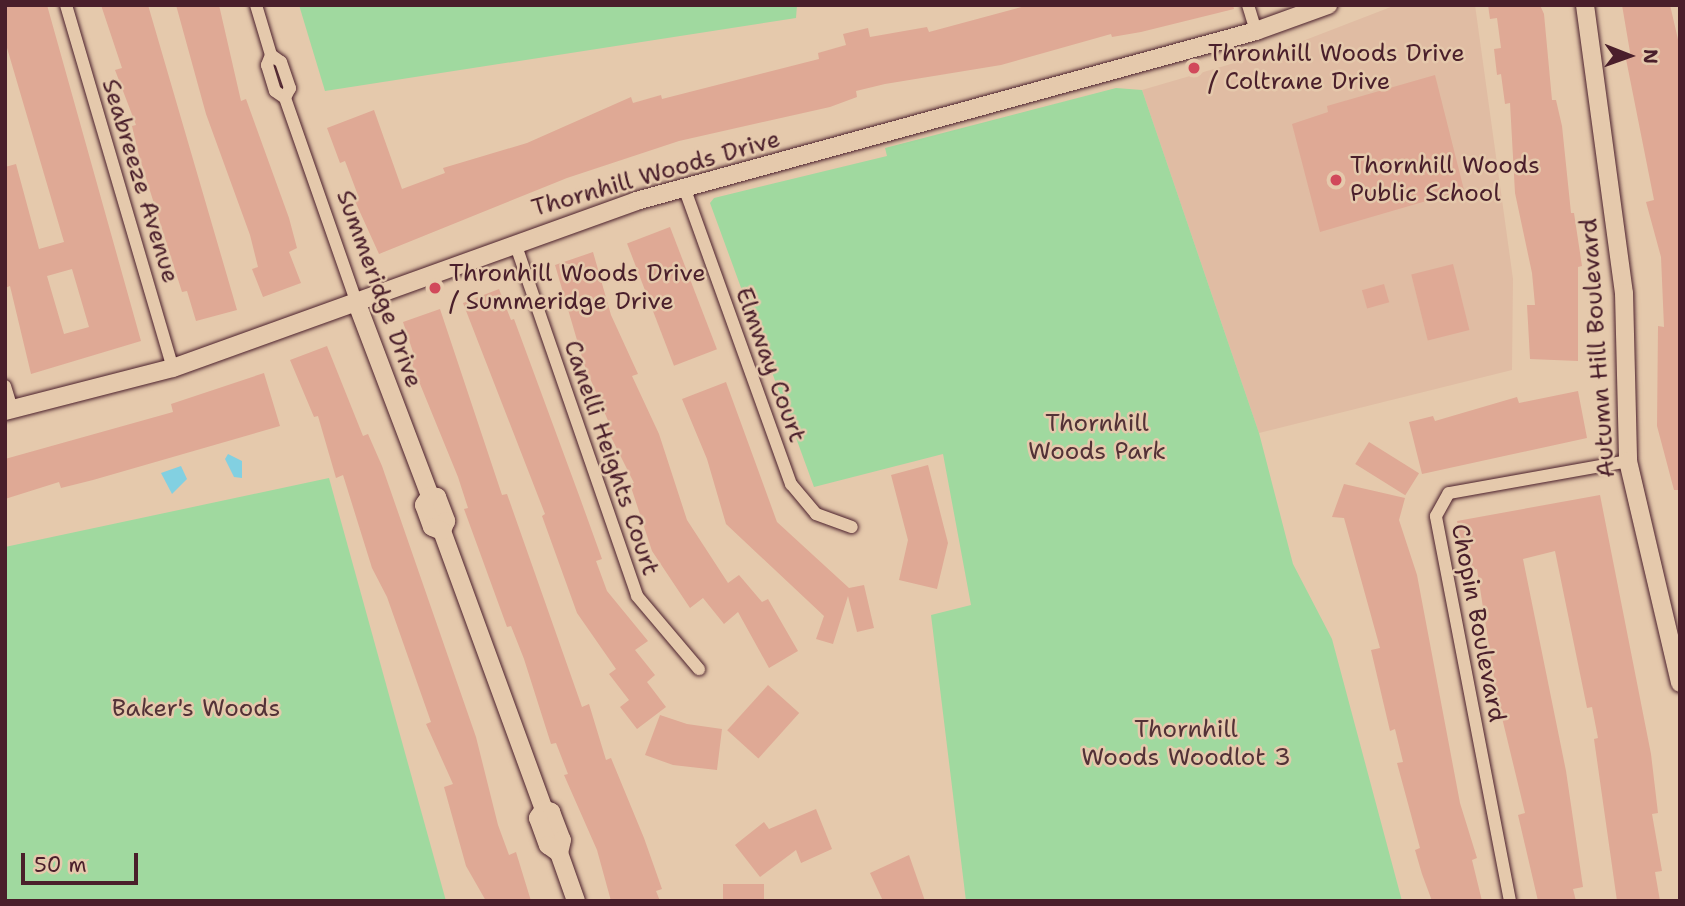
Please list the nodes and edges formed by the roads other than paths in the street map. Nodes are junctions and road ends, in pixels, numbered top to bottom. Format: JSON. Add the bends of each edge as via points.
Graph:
{"nodes":[{"id":1,"x":66,"y":5,"type":"edge"},
{"id":2,"x":256,"y":5,"type":"edge"},
{"id":3,"x":1248,"y":5,"type":"edge"},
{"id":4,"x":1328,"y":5,"type":"edge"},
{"id":5,"x":1585,"y":5,"type":"edge"},
{"id":6,"x":1256,"y":32,"type":"junction"},
{"id":7,"x":684,"y":187,"type":"junction"},
{"id":8,"x":515,"y":243,"type":"junction"},
{"id":9,"x":356,"y":301,"type":"junction"},
{"id":10,"x":173,"y":368,"type":"junction"},
{"id":11,"x":5,"y":386,"type":"edge"},
{"id":12,"x":9,"y":410,"type":"edge"},
{"id":13,"x":1629,"y":461,"type":"junction"},
{"id":14,"x":852,"y":527,"type":"dead end"},
{"id":15,"x":699,"y":669,"type":"dead end"},
{"id":16,"x":1680,"y":683,"type":"edge"},
{"id":17,"x":576,"y":901,"type":"edge"},
{"id":18,"x":1510,"y":901,"type":"edge"}],
"edges":[{"from":1,"to":10,"type":"street","name":"Seabreeze Avenue"},
{"from":2,"to":9,"type":"street","name":"Summeridge Drive","via":[[271,55],[267,65],[275,91],[285,99]]},
{"from":3,"to":6,"type":"street"},
{"from":4,"to":6,"type":"street","name":"Thornhill Woods Drive"},
{"from":5,"to":13,"type":"street","name":"Autumn Hill Boulevard","via":[[1624,293]]},
{"from":6,"to":7,"type":"street","name":"Thornhill Woods Drive"},
{"from":7,"to":8,"type":"street","name":"Thornhill Woods Drive"},
{"from":7,"to":14,"type":"street","name":"Elmway Court","via":[[791,484],[816,514]]},
{"from":8,"to":9,"type":"street","name":"Thornhill Woods Drive"},
{"from":8,"to":15,"type":"street","name":"Canelli Heights Court","via":[[637,596]]},
{"from":9,"to":10,"type":"street","name":"Thornhill Woods Drive"},
{"from":9,"to":17,"type":"street","name":"Summeridge Drive","via":[[430,496],[438,497],[446,521],[442,531],[544,809],[551,812],[562,840],[559,853]]},
{"from":10,"to":12,"type":"street","name":"Thornhill Woods Drive"},
{"from":11,"to":12,"type":"street"},
{"from":13,"to":16,"type":"street","name":"Autumn Hill Boulevard"},
{"from":13,"to":18,"type":"street","name":"Chopin Boulevard","via":[[1449,493],[1436,516]]}]}
